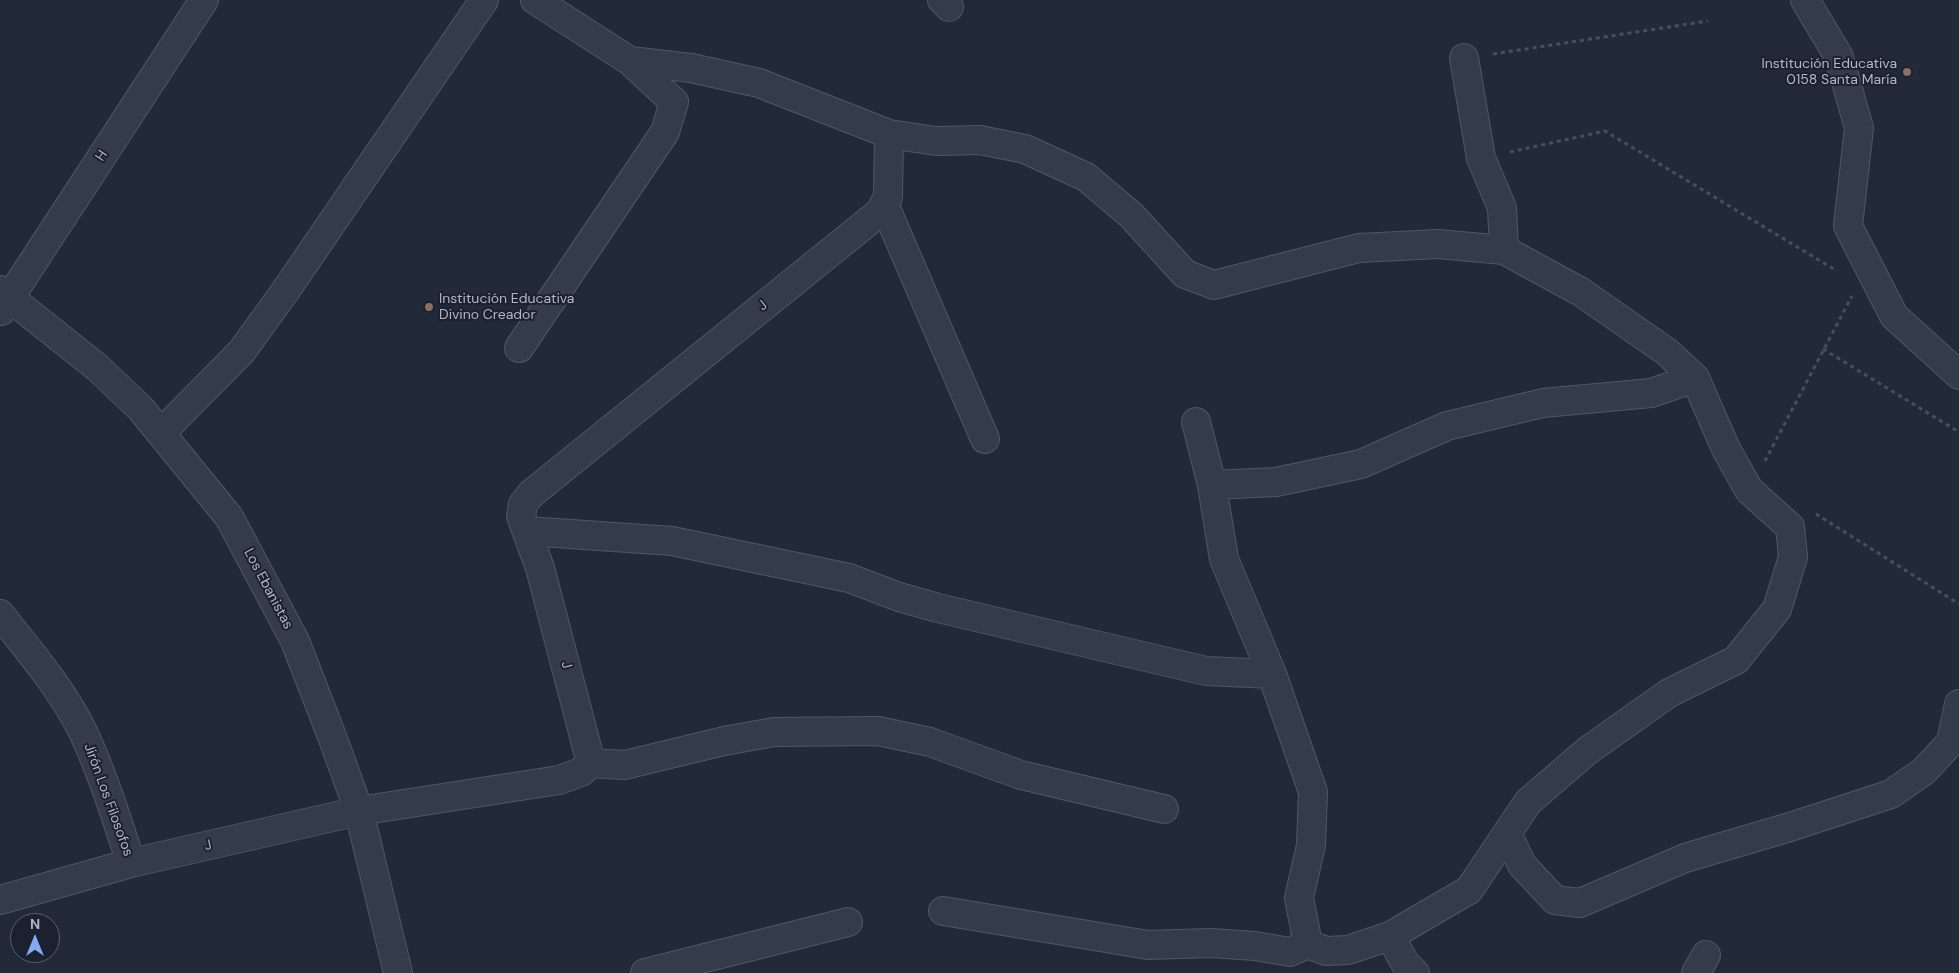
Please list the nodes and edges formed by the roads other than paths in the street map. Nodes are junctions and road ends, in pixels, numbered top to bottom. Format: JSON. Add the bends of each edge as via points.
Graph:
{"nodes":[{"id":1,"x":204,"y":0,"type":"edge"},
{"id":2,"x":484,"y":0,"type":"edge"},
{"id":3,"x":535,"y":0,"type":"edge"},
{"id":4,"x":1805,"y":0,"type":"edge"},
{"id":5,"x":1464,"y":58,"type":"road end"},
{"id":6,"x":630,"y":61,"type":"junction"},
{"id":7,"x":889,"y":134,"type":"junction"},
{"id":8,"x":884,"y":204,"type":"junction"},
{"id":9,"x":1504,"y":250,"type":"junction"},
{"id":10,"x":3,"y":300,"type":"edge"},
{"id":11,"x":519,"y":348,"type":"dead end"},
{"id":12,"x":1959,"y":375,"type":"edge"},
{"id":13,"x":1695,"y":378,"type":"junction"},
{"id":14,"x":1196,"y":422,"type":"dead end"},
{"id":15,"x":162,"y":433,"type":"junction"},
{"id":16,"x":985,"y":439,"type":"dead end"},
{"id":17,"x":1212,"y":485,"type":"junction"},
{"id":18,"x":527,"y":531,"type":"junction"},
{"id":19,"x":0,"y":614,"type":"edge"},
{"id":20,"x":1272,"y":674,"type":"junction"},
{"id":21,"x":1959,"y":704,"type":"edge"},
{"id":22,"x":591,"y":763,"type":"junction"},
{"id":23,"x":1164,"y":809,"type":"dead end"},
{"id":24,"x":359,"y":811,"type":"junction"},
{"id":25,"x":1507,"y":833,"type":"junction"},
{"id":26,"x":131,"y":864,"type":"junction"},
{"id":27,"x":0,"y":900,"type":"edge"},
{"id":28,"x":943,"y":911,"type":"dead end"},
{"id":29,"x":848,"y":922,"type":"dead end"},
{"id":30,"x":1390,"y":936,"type":"junction"},
{"id":31,"x":1308,"y":944,"type":"junction"},
{"id":32,"x":398,"y":973,"type":"edge"},
{"id":33,"x":645,"y":973,"type":"edge"},
{"id":34,"x":1415,"y":973,"type":"edge"}],
"edges":[{"from":1,"to":10,"type":"street","name":"H"},
{"from":2,"to":15,"type":"street","via":[[242,351]]},
{"from":3,"to":6,"type":"street"},
{"from":4,"to":12,"type":"street","via":[[1839,57],[1859,128],[1848,226],[1894,316]]},
{"from":5,"to":9,"type":"street","via":[[1482,158],[1502,208]]},
{"from":6,"to":7,"type":"street","via":[[691,68],[759,83]]},
{"from":6,"to":11,"type":"street","via":[[674,102],[665,132]]},
{"from":7,"to":8,"type":"street","via":[[888,197]]},
{"from":7,"to":9,"type":"street","via":[[936,140],[980,140],[1026,149],[1086,177],[1132,215],[1185,274],[1214,285],[1359,248],[1438,244]]},
{"from":8,"to":16,"type":"street"},
{"from":8,"to":18,"type":"street","name":"J","via":[[880,212],[532,494],[523,504],[521,516]]},
{"from":9,"to":13,"type":"street","via":[[1581,292],[1667,352]]},
{"from":10,"to":15,"type":"street","name":"Los Ebanistas","via":[[98,368]]},
{"from":13,"to":17,"type":"street","via":[[1651,393],[1543,403],[1448,426],[1361,464],[1276,482]]},
{"from":13,"to":25,"type":"street","via":[[1726,449],[1749,490],[1790,527],[1793,557],[1777,609],[1736,660],[1669,693],[1587,751],[1528,802]]},
{"from":14,"to":17,"type":"street"},
{"from":15,"to":24,"type":"street","name":"Los Ebanistas","via":[[229,517],[295,641]]},
{"from":17,"to":20,"type":"street","via":[[1224,559]]},
{"from":18,"to":20,"type":"street","via":[[672,540],[850,578],[930,606],[1206,671]]},
{"from":18,"to":22,"type":"street","name":"J","via":[[540,568]]},
{"from":19,"to":26,"type":"street","name":"Jirón Los Filosofos","via":[[53,681],[83,732],[108,792]]},
{"from":20,"to":31,"type":"street","via":[[1313,792],[1311,845],[1299,898]]},
{"from":21,"to":25,"type":"street","via":[[1951,742],[1924,771],[1891,794],[1685,858],[1580,904],[1555,900],[1522,865]]},
{"from":22,"to":23,"type":"street","via":[[625,765],[774,732],[878,731],[930,742],[1021,775]]},
{"from":22,"to":24,"type":"street","name":"J","via":[[581,772],[559,780]]},
{"from":24,"to":26,"type":"street","name":"J"},
{"from":24,"to":32,"type":"street","name":"Los Ebanistas"},
{"from":25,"to":30,"type":"street","via":[[1469,890]]},
{"from":26,"to":27,"type":"street","name":"J"},
{"from":28,"to":31,"type":"street","via":[[1148,945],[1255,946],[1290,952]]},
{"from":29,"to":33,"type":"street"},
{"from":30,"to":31,"type":"street","via":[[1348,950],[1326,951]]},
{"from":30,"to":34,"type":"street","via":[[1405,963]]}]}
